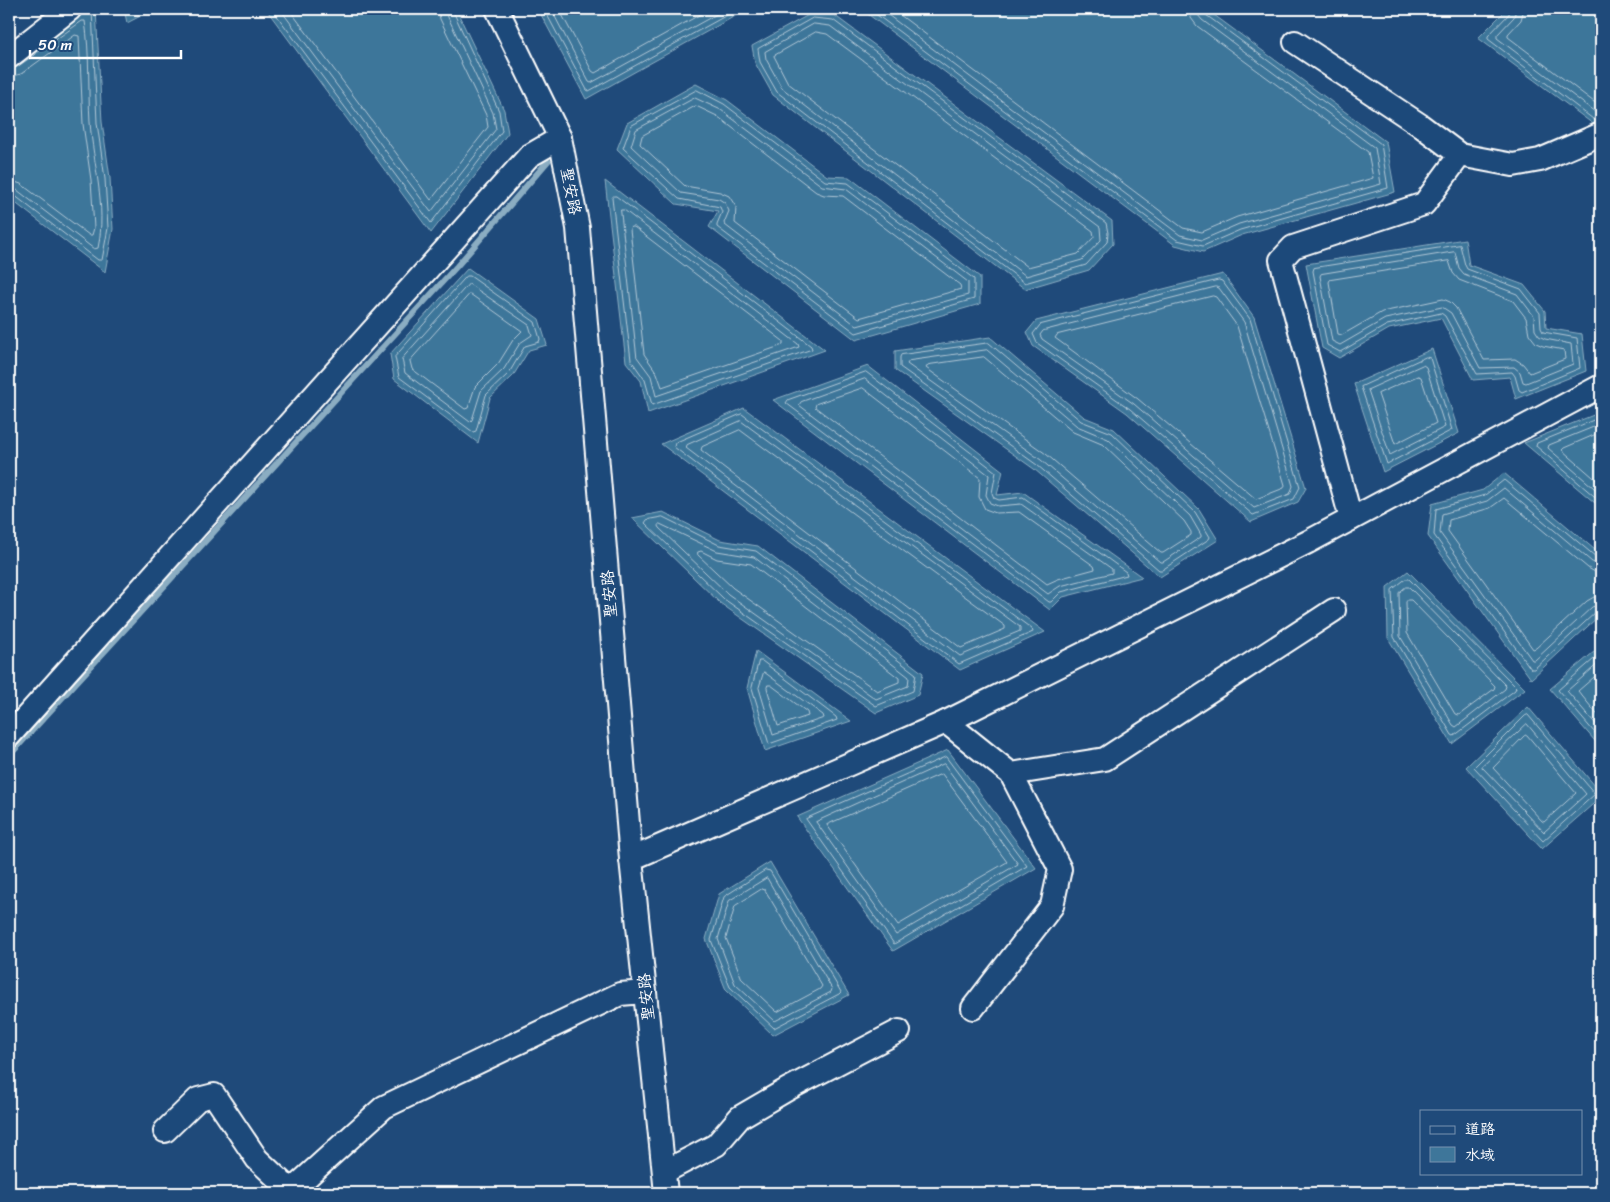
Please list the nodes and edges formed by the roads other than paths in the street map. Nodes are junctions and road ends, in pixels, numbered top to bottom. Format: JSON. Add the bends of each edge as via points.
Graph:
{"nodes":[{"id":1,"x":70,"y":9,"type":"edge"},
{"id":2,"x":497,"y":9,"type":"edge"},
{"id":3,"x":1295,"y":42,"type":"dead end"},
{"id":4,"x":9,"y":56,"type":"edge"},
{"id":5,"x":1601,"y":134,"type":"edge"},
{"id":6,"x":560,"y":138,"type":"junction"},
{"id":7,"x":1460,"y":155,"type":"junction"},
{"id":8,"x":1601,"y":386,"type":"edge"},
{"id":9,"x":1351,"y":518,"type":"junction"},
{"id":10,"x":1334,"y":610,"type":"dead end"},
{"id":11,"x":946,"y":722,"type":"junction"},
{"id":12,"x":9,"y":736,"type":"edge"},
{"id":13,"x":1011,"y":774,"type":"junction"},
{"id":14,"x":631,"y":859,"type":"junction"},
{"id":15,"x":645,"y":992,"type":"junction"},
{"id":16,"x":973,"y":1008,"type":"dead end"},
{"id":17,"x":899,"y":1031,"type":"dead end"},
{"id":18,"x":165,"y":1131,"type":"dead end"},
{"id":19,"x":665,"y":1183,"type":"edge"},
{"id":20,"x":290,"y":1192,"type":"edge"}],
"edges":[{"from":1,"to":4,"type":"street"},
{"from":2,"to":6,"type":"street","name":"聖安路"},
{"from":3,"to":7,"type":"street","via":[[1420,124]]},
{"from":5,"to":7,"type":"street","via":[[1540,160],[1513,164]]},
{"from":6,"to":12,"type":"street","via":[[529,156]]},
{"from":6,"to":14,"type":"street","name":"聖安路","via":[[578,228]]},
{"from":7,"to":9,"type":"street","via":[[1424,204],[1293,247],[1281,260]]},
{"from":8,"to":9,"type":"street"},
{"from":9,"to":11,"type":"street"},
{"from":10,"to":13,"type":"street","via":[[1105,759]]},
{"from":11,"to":13,"type":"street"},
{"from":11,"to":14,"type":"street"},
{"from":13,"to":16,"type":"street","via":[[1060,869],[1052,906]]},
{"from":14,"to":15,"type":"street","name":"聖安路"},
{"from":15,"to":19,"type":"street","name":"聖安路"},
{"from":15,"to":20,"type":"street","via":[[620,994],[384,1108]]},
{"from":17,"to":19,"type":"street","via":[[740,1118],[716,1145]]},
{"from":18,"to":20,"type":"street","via":[[198,1099],[214,1095],[257,1159]]}]}
